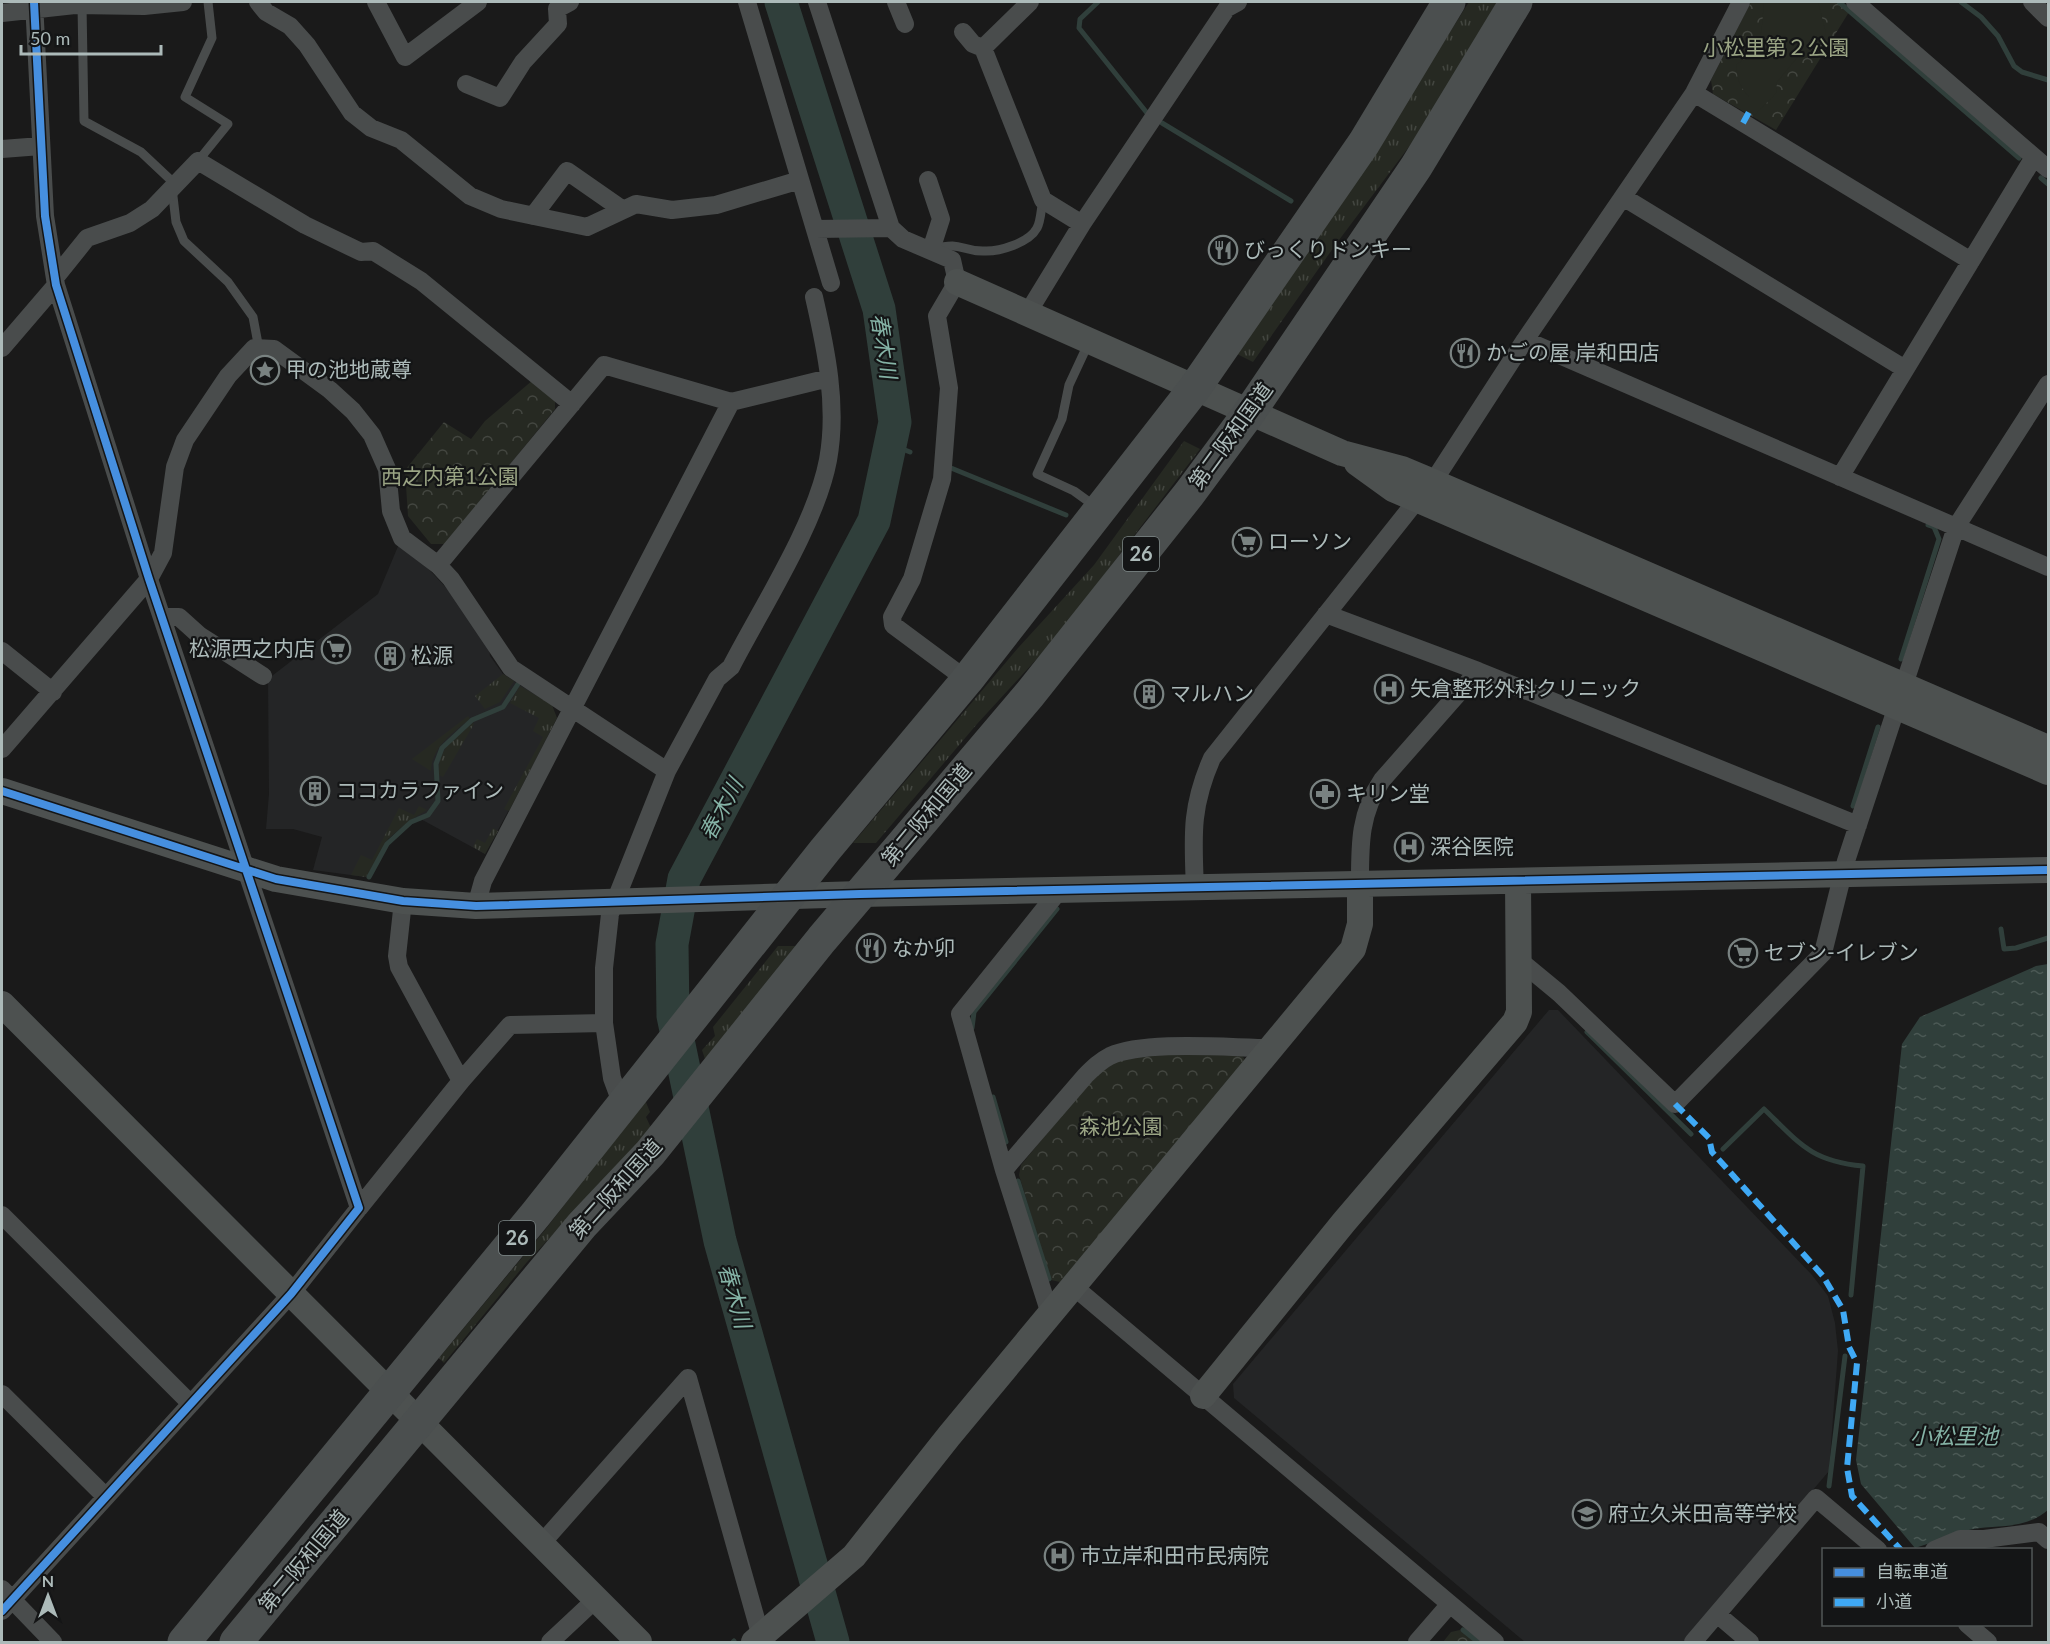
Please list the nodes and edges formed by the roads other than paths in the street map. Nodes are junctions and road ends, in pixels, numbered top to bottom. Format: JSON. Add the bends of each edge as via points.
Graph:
{"nodes":[{"id":1,"x":183,"y":2,"type":"edge"},
{"id":2,"x":208,"y":2,"type":"edge"},
{"id":3,"x":258,"y":2,"type":"edge"},
{"id":4,"x":478,"y":2,"type":"edge"},
{"id":5,"x":570,"y":2,"type":"edge"},
{"id":6,"x":747,"y":2,"type":"edge"},
{"id":7,"x":817,"y":2,"type":"edge"},
{"id":8,"x":896,"y":2,"type":"edge"},
{"id":9,"x":1030,"y":2,"type":"edge"},
{"id":10,"x":1238,"y":2,"type":"edge"},
{"id":11,"x":1449,"y":2,"type":"edge"},
{"id":12,"x":1516,"y":2,"type":"edge"},
{"id":13,"x":1741,"y":2,"type":"edge"},
{"id":14,"x":1855,"y":2,"type":"edge"},
{"id":15,"x":382,"y":4,"type":"edge"},
{"id":16,"x":82,"y":5,"type":"junction"},
{"id":17,"x":34,"y":6,"type":"edge"},
{"id":18,"x":2,"y":13,"type":"edge"},
{"id":19,"x":904,"y":24,"type":"dead end"},
{"id":20,"x":963,"y":32,"type":"dead end"},
{"id":21,"x":983,"y":48,"type":"junction"},
{"id":22,"x":466,"y":84,"type":"dead end"},
{"id":23,"x":1694,"y":93,"type":"junction"},
{"id":24,"x":41,"y":146,"type":"junction"},
{"id":25,"x":2,"y":149,"type":"edge"},
{"id":26,"x":2034,"y":157,"type":"junction"},
{"id":27,"x":198,"y":161,"type":"junction"},
{"id":28,"x":2049,"y":169,"type":"edge"},
{"id":29,"x":800,"y":180,"type":"junction"},
{"id":30,"x":928,"y":180,"type":"dead end"},
{"id":31,"x":173,"y":186,"type":"junction"},
{"id":32,"x":1623,"y":197,"type":"junction"},
{"id":33,"x":1042,"y":200,"type":"junction"},
{"id":34,"x":623,"y":210,"type":"junction"},
{"id":35,"x":533,"y":216,"type":"junction"},
{"id":36,"x":1082,"y":224,"type":"junction"},
{"id":37,"x":885,"y":228,"type":"junction"},
{"id":38,"x":821,"y":229,"type":"junction"},
{"id":39,"x":931,"y":250,"type":"junction"},
{"id":40,"x":1971,"y":261,"type":"junction"},
{"id":41,"x":56,"y":281,"type":"junction"},
{"id":42,"x":957,"y":282,"type":"junction"},
{"id":43,"x":831,"y":284,"type":"dead end"},
{"id":44,"x":814,"y":297,"type":"dead end"},
{"id":45,"x":1027,"y":314,"type":"junction"},
{"id":46,"x":1525,"y":340,"type":"junction"},
{"id":47,"x":1089,"y":342,"type":"junction"},
{"id":48,"x":2,"y":348,"type":"edge"},
{"id":49,"x":259,"y":349,"type":"junction"},
{"id":50,"x":1905,"y":369,"type":"junction"},
{"id":51,"x":829,"y":378,"type":"junction"},
{"id":52,"x":2049,"y":384,"type":"edge"},
{"id":53,"x":1194,"y":389,"type":"junction"},
{"id":54,"x":732,"y":402,"type":"junction"},
{"id":55,"x":572,"y":404,"type":"junction"},
{"id":56,"x":1249,"y":413,"type":"junction"},
{"id":57,"x":1840,"y":477,"type":"junction"},
{"id":58,"x":1425,"y":490,"type":"junction"},
{"id":59,"x":1100,"y":510,"type":"junction"},
{"id":60,"x":1956,"y":527,"type":"junction"},
{"id":61,"x":438,"y":565,"type":"junction"},
{"id":62,"x":2049,"y":567,"type":"edge"},
{"id":63,"x":149,"y":579,"type":"junction"},
{"id":64,"x":1326,"y":614,"type":"junction"},
{"id":65,"x":162,"y":617,"type":"junction"},
{"id":66,"x":2,"y":651,"type":"edge"},
{"id":67,"x":1478,"y":672,"type":"junction"},
{"id":68,"x":263,"y":676,"type":"dead end"},
{"id":69,"x":968,"y":681,"type":"junction"},
{"id":70,"x":53,"y":692,"type":"junction"},
{"id":71,"x":1900,"y":696,"type":"junction"},
{"id":72,"x":573,"y":708,"type":"junction"},
{"id":73,"x":2049,"y":748,"type":"edge"},
{"id":74,"x":2,"y":749,"type":"edge"},
{"id":75,"x":667,"y":771,"type":"junction"},
{"id":76,"x":2049,"y":772,"type":"edge"},
{"id":77,"x":2,"y":791,"type":"edge"},
{"id":78,"x":1858,"y":825,"type":"junction"},
{"id":79,"x":2049,"y":870,"type":"edge"},
{"id":80,"x":248,"y":872,"type":"junction"},
{"id":81,"x":1842,"y":874,"type":"junction"},
{"id":82,"x":1518,"y":882,"type":"junction"},
{"id":83,"x":1360,"y":885,"type":"junction"},
{"id":84,"x":1194,"y":889,"type":"junction"},
{"id":85,"x":1058,"y":892,"type":"junction"},
{"id":86,"x":860,"y":894,"type":"junction"},
{"id":87,"x":788,"y":897,"type":"junction"},
{"id":88,"x":403,"y":901,"type":"junction"},
{"id":89,"x":614,"y":902,"type":"junction"},
{"id":90,"x":476,"y":906,"type":"junction"},
{"id":91,"x":1519,"y":960,"type":"junction"},
{"id":92,"x":2,"y":1004,"type":"edge"},
{"id":93,"x":604,"y":1023,"type":"junction"},
{"id":94,"x":1271,"y":1048,"type":"junction"},
{"id":95,"x":461,"y":1081,"type":"junction"},
{"id":96,"x":631,"y":1093,"type":"junction"},
{"id":97,"x":1004,"y":1170,"type":"junction"},
{"id":98,"x":359,"y":1208,"type":"junction"},
{"id":99,"x":2,"y":1215,"type":"edge"},
{"id":100,"x":1073,"y":1286,"type":"junction"},
{"id":101,"x":291,"y":1294,"type":"junction"},
{"id":102,"x":1050,"y":1314,"type":"junction"},
{"id":103,"x":2,"y":1394,"type":"edge"},
{"id":104,"x":391,"y":1394,"type":"junction"},
{"id":105,"x":1203,"y":1396,"type":"junction"},
{"id":106,"x":190,"y":1404,"type":"junction"},
{"id":107,"x":420,"y":1423,"type":"junction"},
{"id":108,"x":106,"y":1497,"type":"junction"},
{"id":109,"x":2049,"y":1540,"type":"edge"},
{"id":110,"x":541,"y":1544,"type":"junction"},
{"id":111,"x":1876,"y":1548,"type":"edge"},
{"id":112,"x":1939,"y":1548,"type":"edge"},
{"id":113,"x":596,"y":1599,"type":"junction"},
{"id":114,"x":5,"y":1600,"type":"edge"},
{"id":115,"x":1450,"y":1604,"type":"junction"},
{"id":116,"x":1717,"y":1614,"type":"junction"},
{"id":117,"x":1969,"y":1626,"type":"edge"},
{"id":118,"x":757,"y":1640,"type":"edge"},
{"id":119,"x":54,"y":1642,"type":"edge"},
{"id":120,"x":184,"y":1642,"type":"edge"},
{"id":121,"x":236,"y":1642,"type":"edge"},
{"id":122,"x":550,"y":1642,"type":"edge"},
{"id":123,"x":639,"y":1642,"type":"edge"},
{"id":124,"x":1417,"y":1642,"type":"edge"},
{"id":125,"x":1495,"y":1642,"type":"edge"},
{"id":126,"x":1693,"y":1642,"type":"edge"},
{"id":127,"x":1750,"y":1642,"type":"edge"},
{"id":128,"x":1988,"y":1642,"type":"edge"}],
"edges":[{"from":1,"to":16,"type":"street"},
{"from":2,"to":27,"type":"lane","via":[[212,38],[185,97],[228,124]]},
{"from":3,"to":35,"type":"street","via":[[266,12],[290,26],[352,113],[371,128],[401,140],[470,196],[501,209]]},
{"from":4,"to":15,"type":"street","via":[[405,57]]},
{"from":5,"to":22,"type":"street","via":[[557,9],[558,24],[523,62],[500,98]]},
{"from":6,"to":29,"type":"street"},
{"from":7,"to":37,"type":"street"},
{"from":8,"to":19,"type":"street"},
{"from":9,"to":21,"type":"street"},
{"from":10,"to":36,"type":"street","via":[[1227,8]]},
{"from":11,"to":53,"type":"highway","name":"第二阪和国道","number":"26","via":[[1364,142]]},
{"from":12,"to":56,"type":"highway","name":"第二阪和国道","number":"26","via":[[1416,167]]},
{"from":13,"to":23,"type":"street"},
{"from":14,"to":26,"type":"street"},
{"from":16,"to":17,"type":"street"},
{"from":16,"to":31,"type":"lane","via":[[84,121],[141,152]]},
{"from":17,"to":18,"type":"street"},
{"from":17,"to":24,"type":"street"},
{"from":20,"to":21,"type":"street","via":[[973,44]]},
{"from":21,"to":33,"type":"street"},
{"from":23,"to":32,"type":"street"},
{"from":23,"to":40,"type":"street"},
{"from":24,"to":25,"type":"street"},
{"from":24,"to":41,"type":"street","via":[[45,216]]},
{"from":26,"to":28,"type":"street"},
{"from":26,"to":40,"type":"street"},
{"from":27,"to":31,"type":"street"},
{"from":27,"to":55,"type":"street","via":[[305,225],[361,252],[373,251],[421,281]]},
{"from":29,"to":34,"type":"street","via":[[716,205],[672,210],[636,204]]},
{"from":29,"to":38,"type":"street"},
{"from":30,"to":39,"type":"street","via":[[940,219]]},
{"from":31,"to":41,"type":"street","via":[[152,209],[130,223],[87,238]]},
{"from":31,"to":49,"type":"lane","via":[[176,222],[184,241],[212,264],[234,291],[252,317]]},
{"from":32,"to":46,"type":"street"},
{"from":32,"to":50,"type":"street"},
{"from":33,"to":36,"type":"street"},
{"from":33,"to":39,"type":"lane","via":[[1037,228],[1006,248],[983,252],[953,243]]},
{"from":34,"to":35,"type":"street","via":[[587,227]]},
{"from":34,"to":35,"type":"street","via":[[567,171]]},
{"from":36,"to":45,"type":"street"},
{"from":37,"to":38,"type":"street"},
{"from":37,"to":39,"type":"street"},
{"from":38,"to":43,"type":"street"},
{"from":39,"to":42,"type":"street","via":[[952,260]]},
{"from":40,"to":50,"type":"street"},
{"from":41,"to":48,"type":"street"},
{"from":41,"to":63,"type":"street"},
{"from":42,"to":45,"type":"street"},
{"from":42,"to":69,"type":"street","via":[[937,316],[949,388],[942,479],[912,579],[892,616],[893,625]]},
{"from":44,"to":51,"type":"street"},
{"from":45,"to":47,"type":"street"},
{"from":46,"to":57,"type":"street"},
{"from":46,"to":58,"type":"street"},
{"from":47,"to":53,"type":"street"},
{"from":47,"to":59,"type":"lane","via":[[1069,385],[1062,419],[1037,474],[1074,491]]},
{"from":49,"to":61,"type":"street","via":[[274,349],[330,390],[372,435],[387,469],[391,511],[402,538]]},
{"from":49,"to":63,"type":"street","via":[[254,348],[228,376],[185,440],[175,467],[163,553]]},
{"from":50,"to":57,"type":"street"},
{"from":51,"to":54,"type":"street"},
{"from":51,"to":75,"type":"street","via":[[829,458],[820,492],[731,666],[717,679]]},
{"from":52,"to":60,"type":"street"},
{"from":53,"to":56,"type":"street"},
{"from":53,"to":59,"type":"highway","name":"第二阪和国道","number":"26"},
{"from":54,"to":55,"type":"street","via":[[604,365]]},
{"from":54,"to":72,"type":"street"},
{"from":55,"to":61,"type":"street"},
{"from":56,"to":58,"type":"street","via":[[1342,453],[1402,469]]},
{"from":56,"to":86,"type":"highway","name":"第二阪和国道","number":"26","via":[[1030,693]]},
{"from":57,"to":60,"type":"street"},
{"from":58,"to":64,"type":"street"},
{"from":58,"to":71,"type":"street"},
{"from":59,"to":69,"type":"highway","name":"第二阪和国道","number":"26"},
{"from":60,"to":62,"type":"street"},
{"from":60,"to":71,"type":"street"},
{"from":61,"to":72,"type":"street","via":[[511,668]]},
{"from":63,"to":65,"type":"street"},
{"from":63,"to":70,"type":"street"},
{"from":64,"to":67,"type":"street"},
{"from":64,"to":84,"type":"street","via":[[1212,758],[1194,806]]},
{"from":65,"to":68,"type":"street","via":[[179,617],[198,636]]},
{"from":65,"to":80,"type":"street"},
{"from":66,"to":70,"type":"street"},
{"from":67,"to":78,"type":"street"},
{"from":67,"to":83,"type":"street","via":[[1371,797],[1360,836]]},
{"from":69,"to":87,"type":"highway","name":"第二阪和国道","number":"26"},
{"from":70,"to":74,"type":"street"},
{"from":71,"to":73,"type":"street"},
{"from":71,"to":76,"type":"street"},
{"from":71,"to":78,"type":"street"},
{"from":72,"to":75,"type":"street"},
{"from":72,"to":90,"type":"street","via":[[483,881]]},
{"from":75,"to":89,"type":"street"},
{"from":77,"to":80,"type":"street"},
{"from":78,"to":81,"type":"street"},
{"from":79,"to":81,"type":"street"},
{"from":80,"to":88,"type":"street","via":[[333,891]]},
{"from":80,"to":98,"type":"street"},
{"from":81,"to":82,"type":"street"},
{"from":81,"to":91,"type":"street","via":[[1823,953],[1674,1104],[1559,993]]},
{"from":82,"to":83,"type":"street"},
{"from":82,"to":91,"type":"street"},
{"from":83,"to":84,"type":"street"},
{"from":83,"to":94,"type":"street","via":[[1360,924],[1353,949]]},
{"from":84,"to":85,"type":"street"},
{"from":85,"to":86,"type":"street"},
{"from":85,"to":97,"type":"street","via":[[960,1014]]},
{"from":86,"to":87,"type":"street"},
{"from":86,"to":107,"type":"highway","name":"第二阪和国道","number":"26","via":[[650,1153],[582,1225]]},
{"from":87,"to":89,"type":"street"},
{"from":87,"to":96,"type":"highway","name":"第二阪和国道","number":"26"},
{"from":88,"to":90,"type":"street"},
{"from":88,"to":95,"type":"street","via":[[399,967]]},
{"from":89,"to":90,"type":"street"},
{"from":89,"to":93,"type":"street","via":[[604,968]]},
{"from":91,"to":105,"type":"street","via":[[1520,1012],[1515,1022],[1344,1222]]},
{"from":92,"to":101,"type":"street"},
{"from":93,"to":95,"type":"street","via":[[510,1025]]},
{"from":93,"to":96,"type":"street","via":[[612,1078]]},
{"from":94,"to":97,"type":"street","via":[[1146,1048],[1112,1055],[1085,1076]]},
{"from":94,"to":100,"type":"street"},
{"from":95,"to":98,"type":"street"},
{"from":96,"to":104,"type":"highway","name":"第二阪和国道","number":"26"},
{"from":97,"to":102,"type":"street"},
{"from":98,"to":101,"type":"street"},
{"from":99,"to":106,"type":"street"},
{"from":100,"to":102,"type":"street"},
{"from":100,"to":105,"type":"street"},
{"from":101,"to":104,"type":"street"},
{"from":101,"to":106,"type":"street"},
{"from":102,"to":118,"type":"street","via":[[854,1556]]},
{"from":103,"to":108,"type":"street"},
{"from":104,"to":107,"type":"street"},
{"from":104,"to":120,"type":"highway","name":"第二阪和国道","number":"26"},
{"from":105,"to":115,"type":"street"},
{"from":106,"to":108,"type":"street"},
{"from":107,"to":110,"type":"street"},
{"from":107,"to":121,"type":"highway","name":"第二阪和国道","number":"26"},
{"from":108,"to":114,"type":"street"},
{"from":109,"to":112,"type":"street","via":[[2038,1532],[1960,1539]]},
{"from":110,"to":113,"type":"street"},
{"from":110,"to":118,"type":"street","via":[[688,1378]]},
{"from":111,"to":116,"type":"street","via":[[1816,1498]]},
{"from":113,"to":122,"type":"street"},
{"from":113,"to":123,"type":"street"},
{"from":114,"to":119,"type":"street"},
{"from":115,"to":124,"type":"street"},
{"from":115,"to":125,"type":"street"},
{"from":116,"to":126,"type":"street"},
{"from":116,"to":127,"type":"street"},
{"from":117,"to":128,"type":"street"}]}
